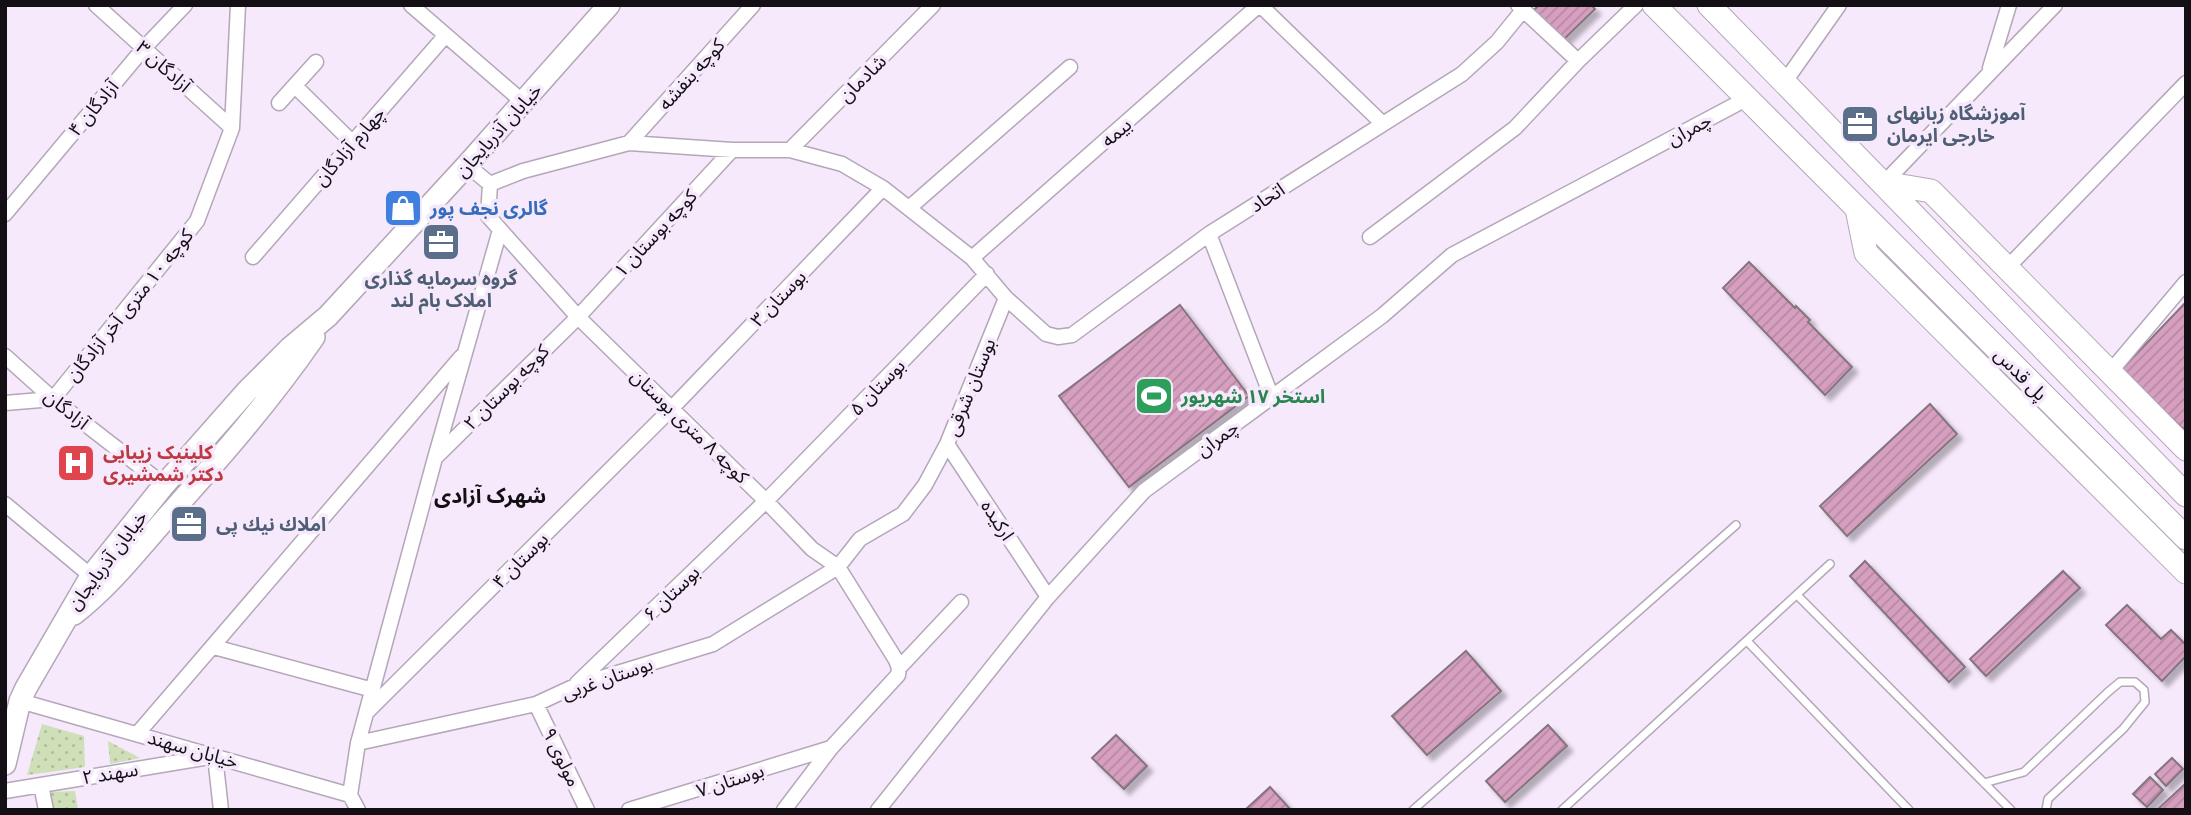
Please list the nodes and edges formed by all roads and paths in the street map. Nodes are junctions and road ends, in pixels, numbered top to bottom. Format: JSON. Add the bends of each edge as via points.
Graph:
{"nodes":[{"id":1,"x":96,"y":5,"type":"edge"},
{"id":2,"x":185,"y":5,"type":"edge"},
{"id":3,"x":238,"y":5,"type":"edge"},
{"id":4,"x":411,"y":5,"type":"edge"},
{"id":5,"x":609,"y":5,"type":"edge"},
{"id":6,"x":753,"y":5,"type":"edge"},
{"id":7,"x":933,"y":5,"type":"edge"},
{"id":8,"x":1260,"y":5,"type":"edge"},
{"id":9,"x":1636,"y":5,"type":"edge"},
{"id":10,"x":1654,"y":5,"type":"edge"},
{"id":11,"x":1709,"y":5,"type":"edge"},
{"id":12,"x":1839,"y":5,"type":"edge"},
{"id":13,"x":2009,"y":5,"type":"edge"},
{"id":14,"x":2055,"y":5,"type":"edge"},
{"id":15,"x":1520,"y":8,"type":"edge"},
{"id":16,"x":445,"y":36,"type":"junction"},
{"id":17,"x":144,"y":48,"type":"junction"},
{"id":18,"x":1578,"y":61,"type":"junction"},
{"id":19,"x":316,"y":62,"type":"dead end"},
{"id":20,"x":1070,"y":67,"type":"dead end"},
{"id":21,"x":1988,"y":72,"type":"junction"},
{"id":22,"x":1784,"y":83,"type":"junction"},
{"id":23,"x":2186,"y":83,"type":"edge"},
{"id":24,"x":295,"y":86,"type":"junction"},
{"id":25,"x":1746,"y":99,"type":"junction"},
{"id":26,"x":523,"y":102,"type":"junction"},
{"id":27,"x":279,"y":103,"type":"dead end"},
{"id":28,"x":1382,"y":123,"type":"junction"},
{"id":29,"x":232,"y":128,"type":"junction"},
{"id":30,"x":352,"y":142,"type":"junction"},
{"id":31,"x":629,"y":144,"type":"junction"},
{"id":32,"x":732,"y":150,"type":"junction"},
{"id":33,"x":790,"y":150,"type":"junction"},
{"id":34,"x":467,"y":165,"type":"junction"},
{"id":35,"x":1884,"y":183,"type":"junction"},
{"id":36,"x":490,"y":184,"type":"junction"},
{"id":37,"x":883,"y":188,"type":"junction"},
{"id":38,"x":909,"y":208,"type":"junction"},
{"id":39,"x":1857,"y":209,"type":"junction"},
{"id":40,"x":5,"y":214,"type":"edge"},
{"id":41,"x":500,"y":230,"type":"junction"},
{"id":42,"x":1209,"y":234,"type":"junction"},
{"id":43,"x":1370,"y":236,"type":"dead end"},
{"id":44,"x":253,"y":257,"type":"dead end"},
{"id":45,"x":972,"y":258,"type":"junction"},
{"id":46,"x":2007,"y":268,"type":"junction"},
{"id":47,"x":987,"y":274,"type":"junction"},
{"id":48,"x":2186,"y":282,"type":"edge"},
{"id":49,"x":1006,"y":298,"type":"junction"},
{"id":50,"x":328,"y":316,"type":"junction"},
{"id":51,"x":578,"y":317,"type":"junction"},
{"id":52,"x":464,"y":353,"type":"junction"},
{"id":53,"x":5,"y":356,"type":"edge"},
{"id":54,"x":2110,"y":372,"type":"junction"},
{"id":55,"x":1272,"y":398,"type":"junction"},
{"id":56,"x":53,"y":399,"type":"junction"},
{"id":57,"x":5,"y":403,"type":"edge"},
{"id":58,"x":672,"y":408,"type":"junction"},
{"id":59,"x":947,"y":444,"type":"junction"},
{"id":60,"x":2186,"y":449,"type":"edge"},
{"id":61,"x":435,"y":458,"type":"junction"},
{"id":62,"x":164,"y":485,"type":"junction"},
{"id":63,"x":2186,"y":495,"type":"edge"},
{"id":64,"x":766,"y":501,"type":"junction"},
{"id":65,"x":5,"y":504,"type":"edge"},
{"id":66,"x":1736,"y":525,"type":"dead end"},
{"id":67,"x":2186,"y":538,"type":"edge"},
{"id":68,"x":1830,"y":564,"type":"dead end"},
{"id":69,"x":838,"y":567,"type":"junction"},
{"id":70,"x":2186,"y":572,"type":"edge"},
{"id":71,"x":91,"y":576,"type":"junction"},
{"id":72,"x":1797,"y":595,"type":"junction"},
{"id":73,"x":1048,"y":597,"type":"junction"},
{"id":74,"x":961,"y":602,"type":"dead end"},
{"id":75,"x":61,"y":624,"type":"junction"},
{"id":76,"x":1747,"y":641,"type":"junction"},
{"id":77,"x":214,"y":647,"type":"junction"},
{"id":78,"x":899,"y":668,"type":"junction"},
{"id":79,"x":575,"y":686,"type":"junction"},
{"id":80,"x":373,"y":690,"type":"junction"},
{"id":81,"x":20,"y":701,"type":"junction"},
{"id":82,"x":536,"y":704,"type":"junction"},
{"id":83,"x":367,"y":712,"type":"junction"},
{"id":84,"x":138,"y":733,"type":"junction"},
{"id":85,"x":358,"y":743,"type":"junction"},
{"id":86,"x":831,"y":748,"type":"junction"},
{"id":87,"x":215,"y":756,"type":"junction"},
{"id":88,"x":5,"y":764,"type":"edge"},
{"id":89,"x":1984,"y":782,"type":"junction"},
{"id":90,"x":41,"y":785,"type":"junction"},
{"id":91,"x":5,"y":791,"type":"edge"},
{"id":92,"x":350,"y":794,"type":"junction"},
{"id":93,"x":46,"y":810,"type":"edge"},
{"id":94,"x":221,"y":810,"type":"edge"},
{"id":95,"x":358,"y":810,"type":"edge"},
{"id":96,"x":587,"y":810,"type":"edge"},
{"id":97,"x":629,"y":810,"type":"edge"},
{"id":98,"x":784,"y":810,"type":"edge"},
{"id":99,"x":878,"y":810,"type":"edge"},
{"id":100,"x":1413,"y":810,"type":"edge"},
{"id":101,"x":1562,"y":810,"type":"edge"},
{"id":102,"x":1909,"y":810,"type":"edge"},
{"id":103,"x":2011,"y":810,"type":"edge"},
{"id":104,"x":2046,"y":810,"type":"edge"}],
"edges":[{"from":1,"to":17,"type":"street","name":"آزادگان ۳"},
{"from":2,"to":17,"type":"street","name":"آزادگان ۴"},
{"from":3,"to":29,"type":"street","name":"کوچه ۱۰ متری آخر آزادگان"},
{"from":4,"to":16,"type":"street"},
{"from":5,"to":26,"type":"street","name":"خیابان آذربایجان"},
{"from":6,"to":31,"type":"street","name":"کوچه بنفشه"},
{"from":7,"to":33,"type":"street","name":"شادمان"},
{"from":8,"to":28,"type":"street"},
{"from":8,"to":45,"type":"street","name":"بیمه"},
{"from":9,"to":18,"type":"street"},
{"from":10,"to":25,"type":"main road","name":"پل قدس"},
{"from":11,"to":22,"type":"main road","name":"پل قدس"},
{"from":12,"to":22,"type":"street"},
{"from":13,"to":21,"type":"street"},
{"from":14,"to":21,"type":"street"},
{"from":15,"to":18,"type":"street"},
{"from":15,"to":28,"type":"street","name":"اتحاد","via":[[1497,42],[1462,74]]},
{"from":16,"to":26,"type":"street"},
{"from":16,"to":30,"type":"street","name":"چهارم آزادگان"},
{"from":17,"to":29,"type":"street","name":"آزادگان ۳"},
{"from":17,"to":40,"type":"street","name":"آزادگان ۴"},
{"from":18,"to":43,"type":"street","via":[[1515,128]]},
{"from":19,"to":24,"type":"street"},
{"from":20,"to":38,"type":"street"},
{"from":21,"to":35,"type":"street"},
{"from":22,"to":35,"type":"main road","name":"پل قدس"},
{"from":23,"to":46,"type":"street"},
{"from":24,"to":27,"type":"street"},
{"from":24,"to":30,"type":"street"},
{"from":25,"to":39,"type":"main road","name":"پل قدس"},
{"from":25,"to":55,"type":"street","name":"چمران","via":[[1451,255],[1382,316]]},
{"from":26,"to":34,"type":"street","name":"خیابان آذربایجان"},
{"from":28,"to":42,"type":"street","name":"اتحاد"},
{"from":29,"to":56,"type":"street","name":"کوچه ۱۰ متری آخر آزادگان","via":[[197,221]]},
{"from":30,"to":44,"type":"street","name":"چهارم آزادگان"},
{"from":31,"to":32,"type":"street"},
{"from":31,"to":36,"type":"street"},
{"from":32,"to":33,"type":"street"},
{"from":32,"to":51,"type":"street","name":"کوچه بوستان ۱"},
{"from":33,"to":37,"type":"street","via":[[842,164]]},
{"from":34,"to":36,"type":"street"},
{"from":34,"to":50,"type":"street","name":"خیابان آذربایجان"},
{"from":35,"to":46,"type":"main road","via":[[1931,191]]},
{"from":35,"to":63,"type":"main road","name":"پل قدس"},
{"from":36,"to":41,"type":"street","name":"کوچه ۸ متری بوستان","via":[[488,216]]},
{"from":37,"to":38,"type":"street"},
{"from":37,"to":58,"type":"street","name":"بوستان ۳"},
{"from":38,"to":45,"type":"street"},
{"from":39,"to":67,"type":"main road","name":"پل قدس"},
{"from":39,"to":70,"type":"main road","via":[[1866,253]]},
{"from":41,"to":51,"type":"street","name":"کوچه ۸ متری بوستان"},
{"from":41,"to":52,"type":"street"},
{"from":42,"to":49,"type":"street","name":"اتحاد","via":[[1072,335],[1046,334]]},
{"from":42,"to":55,"type":"street"},
{"from":45,"to":47,"type":"street"},
{"from":46,"to":54,"type":"main road"},
{"from":47,"to":49,"type":"street"},
{"from":47,"to":64,"type":"street","name":"بوستان ۵"},
{"from":48,"to":54,"type":"street"},
{"from":49,"to":59,"type":"street","name":"بوستان شرقی"},
{"from":50,"to":62,"type":"street","name":"خیابان آذربایجان","via":[[247,391]]},
{"from":50,"to":75,"type":"street","name":"خیابان آذربایجان","via":[[286,377],[216,462],[99,595]]},
{"from":51,"to":58,"type":"street","name":"کوچه ۸ متری بوستان"},
{"from":51,"to":61,"type":"street","name":"کوچه بوستان ۲"},
{"from":52,"to":61,"type":"street"},
{"from":52,"to":77,"type":"street"},
{"from":53,"to":56,"type":"street","name":"آزادگان"},
{"from":54,"to":60,"type":"main road"},
{"from":55,"to":73,"type":"street","name":"چمران","via":[[1144,491]]},
{"from":56,"to":57,"type":"street"},
{"from":56,"to":62,"type":"street","name":"آزادگان"},
{"from":58,"to":64,"type":"street","name":"کوچه ۸ متری بوستان"},
{"from":58,"to":83,"type":"street","name":"بوستان ۴"},
{"from":59,"to":69,"type":"street","name":"بوستان شرقی","via":[[903,514],[860,539]]},
{"from":59,"to":73,"type":"street","name":"ارکیده"},
{"from":61,"to":80,"type":"street"},
{"from":62,"to":71,"type":"street","name":"خیابان آذربایجان"},
{"from":64,"to":69,"type":"street","name":"کوچه ۸ متری بوستان","via":[[812,549]]},
{"from":64,"to":79,"type":"street","name":"بوستان ۶"},
{"from":65,"to":71,"type":"street"},
{"from":66,"to":100,"type":"lane"},
{"from":68,"to":72,"type":"lane"},
{"from":69,"to":78,"type":"street","name":"کوچه ۸ متری بوستان"},
{"from":69,"to":79,"type":"street","name":"بوستان غربی","via":[[713,644]]},
{"from":71,"to":75,"type":"street","name":"خیابان آذربایجان"},
{"from":72,"to":76,"type":"lane"},
{"from":72,"to":89,"type":"lane"},
{"from":73,"to":99,"type":"street","name":"چمران"},
{"from":74,"to":78,"type":"street"},
{"from":75,"to":81,"type":"street","name":"خیابان آذربایجان"},
{"from":76,"to":101,"type":"lane"},
{"from":76,"to":102,"type":"lane"},
{"from":77,"to":80,"type":"street"},
{"from":77,"to":84,"type":"street"},
{"from":78,"to":86,"type":"street","via":[[898,675]]},
{"from":79,"to":82,"type":"street","name":"بوستان غربی"},
{"from":80,"to":83,"type":"street"},
{"from":81,"to":84,"type":"street","name":"خیابان سهند"},
{"from":81,"to":88,"type":"street","name":"خیابان آذربایجان"},
{"from":82,"to":85,"type":"street","name":"بوستان غربی"},
{"from":82,"to":96,"type":"street","name":"مولوی ۹"},
{"from":83,"to":85,"type":"street"},
{"from":84,"to":87,"type":"street","name":"خیابان سهند"},
{"from":85,"to":92,"type":"street"},
{"from":86,"to":97,"type":"street","name":"بوستان ۷"},
{"from":86,"to":98,"type":"street"},
{"from":87,"to":90,"type":"street","name":"سهند ۲"},
{"from":87,"to":92,"type":"street","name":"خیابان سهند"},
{"from":87,"to":94,"type":"street"},
{"from":89,"to":103,"type":"lane"},
{"from":89,"to":104,"type":"lane","via":[[2024,772],[2120,682],[2135,682],[2144,690],[2145,702],[2123,729],[2048,799]]},
{"from":90,"to":91,"type":"street","name":"سهند ۲"},
{"from":90,"to":93,"type":"street"},
{"from":92,"to":95,"type":"street"}]}
